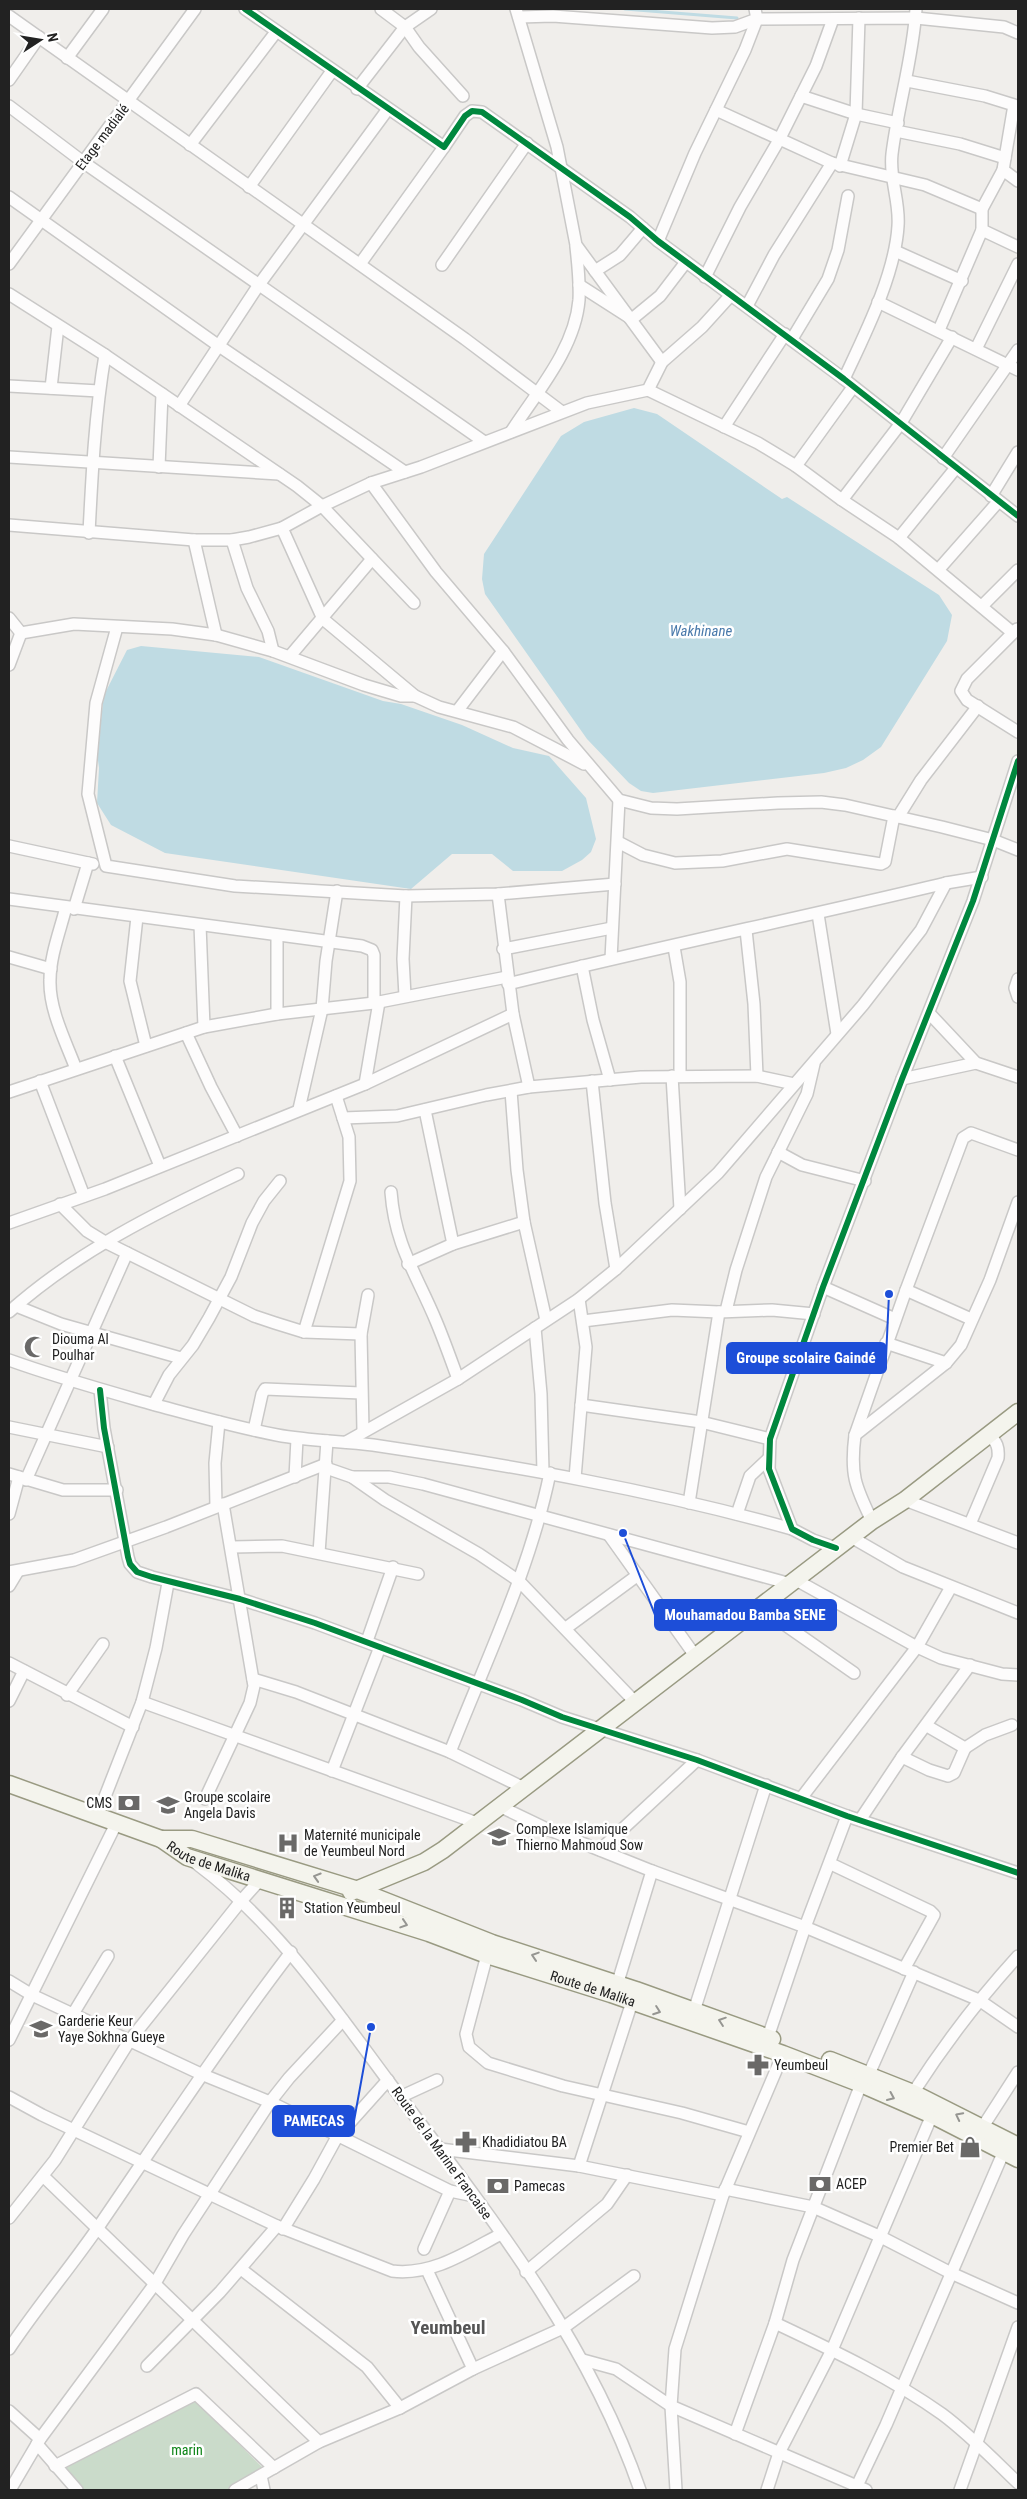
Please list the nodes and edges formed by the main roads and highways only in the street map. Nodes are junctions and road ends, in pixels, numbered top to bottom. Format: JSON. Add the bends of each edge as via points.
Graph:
{"nodes":[{"id":1,"x":1018,"y":1412,"type":"edge"},
{"id":2,"x":9,"y":1784,"type":"edge"},
{"id":3,"x":161,"y":1839,"type":"junction"},
{"id":4,"x":355,"y":1889,"type":"junction"},
{"id":5,"x":336,"y":1902,"type":"junction"},
{"id":6,"x":865,"y":2079,"type":"junction"},
{"id":7,"x":1011,"y":2149,"type":"edge"},
{"id":8,"x":1018,"y":2159,"type":"edge"}],
"edges":[{"from":1,"to":4,"type":"main road","via":[[424,1862]]},
{"from":2,"to":3,"type":"main road","name":"Route de Malika"},
{"from":4,"to":3,"type":"main road","name":"Route de Malika","one_way":true,"via":[[192,1839]]},
{"from":3,"to":5,"type":"main road","name":"Route de Malika","via":[[187,1857]]},
{"from":4,"to":5,"type":"main road"},
{"from":6,"to":4,"type":"main road","name":"Route de Malika","one_way":true,"via":[[768,2037],[492,1942]]},
{"from":5,"to":6,"type":"main road","name":"Route de Malika","one_way":true},
{"from":6,"to":7,"type":"main road","name":"Route de Malika","one_way":true,"via":[[932,2115]]},
{"from":7,"to":6,"type":"main road","name":"Route de Malika","one_way":true,"via":[[982,2128],[913,2093]]},
{"from":7,"to":8,"type":"main road","name":"Route de Malika"}]}
